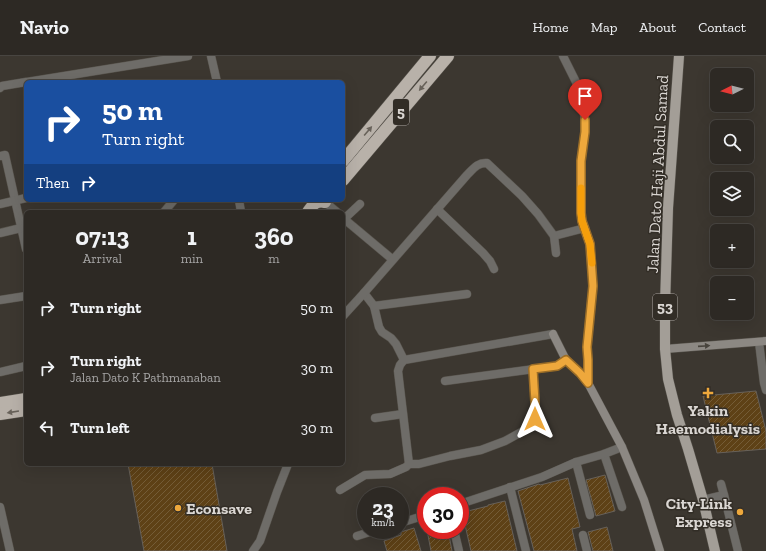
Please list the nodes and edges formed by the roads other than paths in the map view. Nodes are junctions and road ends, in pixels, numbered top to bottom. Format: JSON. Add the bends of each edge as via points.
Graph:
{"nodes":[{"id":1,"x":188,"y":56,"type":"edge"},
{"id":2,"x":211,"y":56,"type":"edge"},
{"id":3,"x":430,"y":56,"type":"edge"},
{"id":4,"x":448,"y":56,"type":"edge"},
{"id":5,"x":563,"y":56,"type":"edge"},
{"id":6,"x":679,"y":56,"type":"edge"},
{"id":7,"x":39,"y":80,"type":"edge"},
{"id":8,"x":217,"y":80,"type":"edge"},
{"id":9,"x":24,"y":82,"type":"edge"},
{"id":10,"x":0,"y":88,"type":"edge"},
{"id":11,"x":0,"y":156,"type":"edge"},
{"id":12,"x":345,"y":158,"type":"edge"},
{"id":13,"x":345,"y":178,"type":"edge"},
{"id":14,"x":24,"y":199,"type":"edge"},
{"id":15,"x":15,"y":201,"type":"junction"},
{"id":16,"x":172,"y":202,"type":"edge"},
{"id":17,"x":318,"y":202,"type":"edge"},
{"id":18,"x":326,"y":202,"type":"edge"},
{"id":19,"x":0,"y":204,"type":"edge"},
{"id":20,"x":360,"y":204,"type":"dead end"},
{"id":21,"x":437,"y":209,"type":"junction"},
{"id":22,"x":166,"y":210,"type":"edge"},
{"id":23,"x":310,"y":210,"type":"edge"},
{"id":24,"x":335,"y":210,"type":"edge"},
{"id":25,"x":345,"y":217,"type":"edge"},
{"id":26,"x":345,"y":221,"type":"edge"},
{"id":27,"x":21,"y":228,"type":"junction"},
{"id":28,"x":585,"y":228,"type":"junction"},
{"id":29,"x":0,"y":233,"type":"edge"},
{"id":30,"x":554,"y":236,"type":"junction"},
{"id":31,"x":24,"y":241,"type":"edge"},
{"id":32,"x":556,"y":253,"type":"dead end"},
{"id":33,"x":392,"y":259,"type":"junction"},
{"id":34,"x":494,"y":269,"type":"dead end"},
{"id":35,"x":364,"y":293,"type":"junction"},
{"id":36,"x":467,"y":294,"type":"dead end"},
{"id":37,"x":24,"y":296,"type":"edge"},
{"id":38,"x":0,"y":300,"type":"edge"},
{"id":39,"x":374,"y":306,"type":"junction"},
{"id":40,"x":345,"y":314,"type":"edge"},
{"id":41,"x":762,"y":341,"type":"edge"},
{"id":42,"x":665,"y":348,"type":"junction"},
{"id":43,"x":404,"y":360,"type":"junction"},
{"id":44,"x":566,"y":360,"type":"junction"},
{"id":45,"x":24,"y":366,"type":"edge"},
{"id":46,"x":533,"y":369,"type":"junction"},
{"id":47,"x":0,"y":372,"type":"edge"},
{"id":48,"x":445,"y":381,"type":"dead end"},
{"id":49,"x":588,"y":383,"type":"junction"},
{"id":50,"x":766,"y":390,"type":"edge"},
{"id":51,"x":24,"y":399,"type":"edge"},
{"id":52,"x":0,"y":403,"type":"edge"},
{"id":53,"x":24,"y":410,"type":"edge"},
{"id":54,"x":0,"y":414,"type":"edge"},
{"id":55,"x":403,"y":414,"type":"junction"},
{"id":56,"x":376,"y":418,"type":"dead end"},
{"id":57,"x":622,"y":447,"type":"junction"},
{"id":58,"x":604,"y":454,"type":"junction"},
{"id":59,"x":576,"y":462,"type":"junction"},
{"id":60,"x":409,"y":464,"type":"junction"},
{"id":61,"x":287,"y":466,"type":"edge"},
{"id":62,"x":721,"y":484,"type":"dead end"},
{"id":63,"x":510,"y":487,"type":"junction"},
{"id":64,"x":340,"y":490,"type":"dead end"},
{"id":65,"x":724,"y":495,"type":"junction"},
{"id":66,"x":703,"y":500,"type":"junction"},
{"id":67,"x":469,"y":501,"type":"edge"},
{"id":68,"x":0,"y":507,"type":"edge"},
{"id":69,"x":622,"y":507,"type":"dead end"},
{"id":70,"x":590,"y":515,"type":"dead end"},
{"id":71,"x":583,"y":535,"type":"dead end"},
{"id":72,"x":456,"y":539,"type":"edge"},
{"id":73,"x":10,"y":551,"type":"edge"},
{"id":74,"x":253,"y":551,"type":"edge"},
{"id":75,"x":459,"y":551,"type":"edge"},
{"id":76,"x":526,"y":551,"type":"edge"},
{"id":77,"x":587,"y":551,"type":"edge"},
{"id":78,"x":660,"y":551,"type":"edge"},
{"id":79,"x":715,"y":551,"type":"edge"},
{"id":80,"x":738,"y":551,"type":"edge"}],
"edges":[{"from":1,"to":7,"type":"street"},
{"from":2,"to":8,"type":"street"},
{"from":12,"to":3,"type":"highway","number":"5","one_way":true},
{"from":4,"to":13,"type":"highway","number":"5","one_way":true},
{"from":5,"to":28,"type":"street","via":[[576,82],[584,110],[581,213]]},
{"from":6,"to":42,"type":"main road","name":"Jalan Dato Haji Abdul Samad","number":"53","via":[[668,208]]},
{"from":9,"to":10,"type":"street"},
{"from":11,"to":15,"type":"street","via":[[5,155]]},
{"from":14,"to":15,"type":"street"},
{"from":15,"to":19,"type":"street"},
{"from":15,"to":27,"type":"street"},
{"from":16,"to":22,"type":"street"},
{"from":17,"to":23,"type":"highway"},
{"from":18,"to":24,"type":"street"},
{"from":20,"to":25,"type":"street"},
{"from":21,"to":30,"type":"street","via":[[475,166],[485,162],[522,196]]},
{"from":21,"to":33,"type":"street"},
{"from":21,"to":34,"type":"street","via":[[483,253]]},
{"from":26,"to":33,"type":"street"},
{"from":27,"to":29,"type":"street"},
{"from":27,"to":31,"type":"street"},
{"from":28,"to":30,"type":"street"},
{"from":28,"to":49,"type":"street","via":[[590,244],[593,286],[587,347]]},
{"from":30,"to":32,"type":"street"},
{"from":33,"to":35,"type":"street"},
{"from":35,"to":39,"type":"street"},
{"from":35,"to":40,"type":"street"},
{"from":36,"to":39,"type":"street"},
{"from":37,"to":38,"type":"street"},
{"from":39,"to":43,"type":"street","via":[[379,327],[396,344]]},
{"from":42,"to":41,"type":"street","one_way":true},
{"from":41,"to":50,"type":"street"},
{"from":42,"to":66,"type":"main road","name":"Jalan Dato Haji Abdul Samad","number":"53","via":[[668,379]]},
{"from":43,"to":44,"type":"street","via":[[553,334]]},
{"from":43,"to":55,"type":"street","via":[[398,371]]},
{"from":44,"to":46,"type":"street","via":[[557,366]]},
{"from":44,"to":49,"type":"street"},
{"from":45,"to":47,"type":"street"},
{"from":46,"to":48,"type":"street"},
{"from":46,"to":60,"type":"street","via":[[534,425],[482,450]]},
{"from":49,"to":57,"type":"street"},
{"from":51,"to":52,"type":"highway"},
{"from":53,"to":54,"type":"highway","one_way":true},
{"from":55,"to":56,"type":"street"},
{"from":55,"to":60,"type":"street"},
{"from":57,"to":58,"type":"street"},
{"from":57,"to":78,"type":"street","via":[[644,500]]},
{"from":58,"to":59,"type":"street"},
{"from":58,"to":69,"type":"street"},
{"from":59,"to":63,"type":"street"},
{"from":59,"to":70,"type":"street"},
{"from":60,"to":64,"type":"street","via":[[390,474],[365,475]]},
{"from":61,"to":74,"type":"street","via":[[260,541]]},
{"from":62,"to":65,"type":"street"},
{"from":63,"to":67,"type":"street"},
{"from":63,"to":76,"type":"street"},
{"from":65,"to":66,"type":"street"},
{"from":65,"to":80,"type":"street"},
{"from":66,"to":79,"type":"main road","name":"Jalan Dato Haji Abdul Samad","number":"53"},
{"from":68,"to":73,"type":"street"},
{"from":71,"to":77,"type":"street"},
{"from":72,"to":75,"type":"street"}]}
